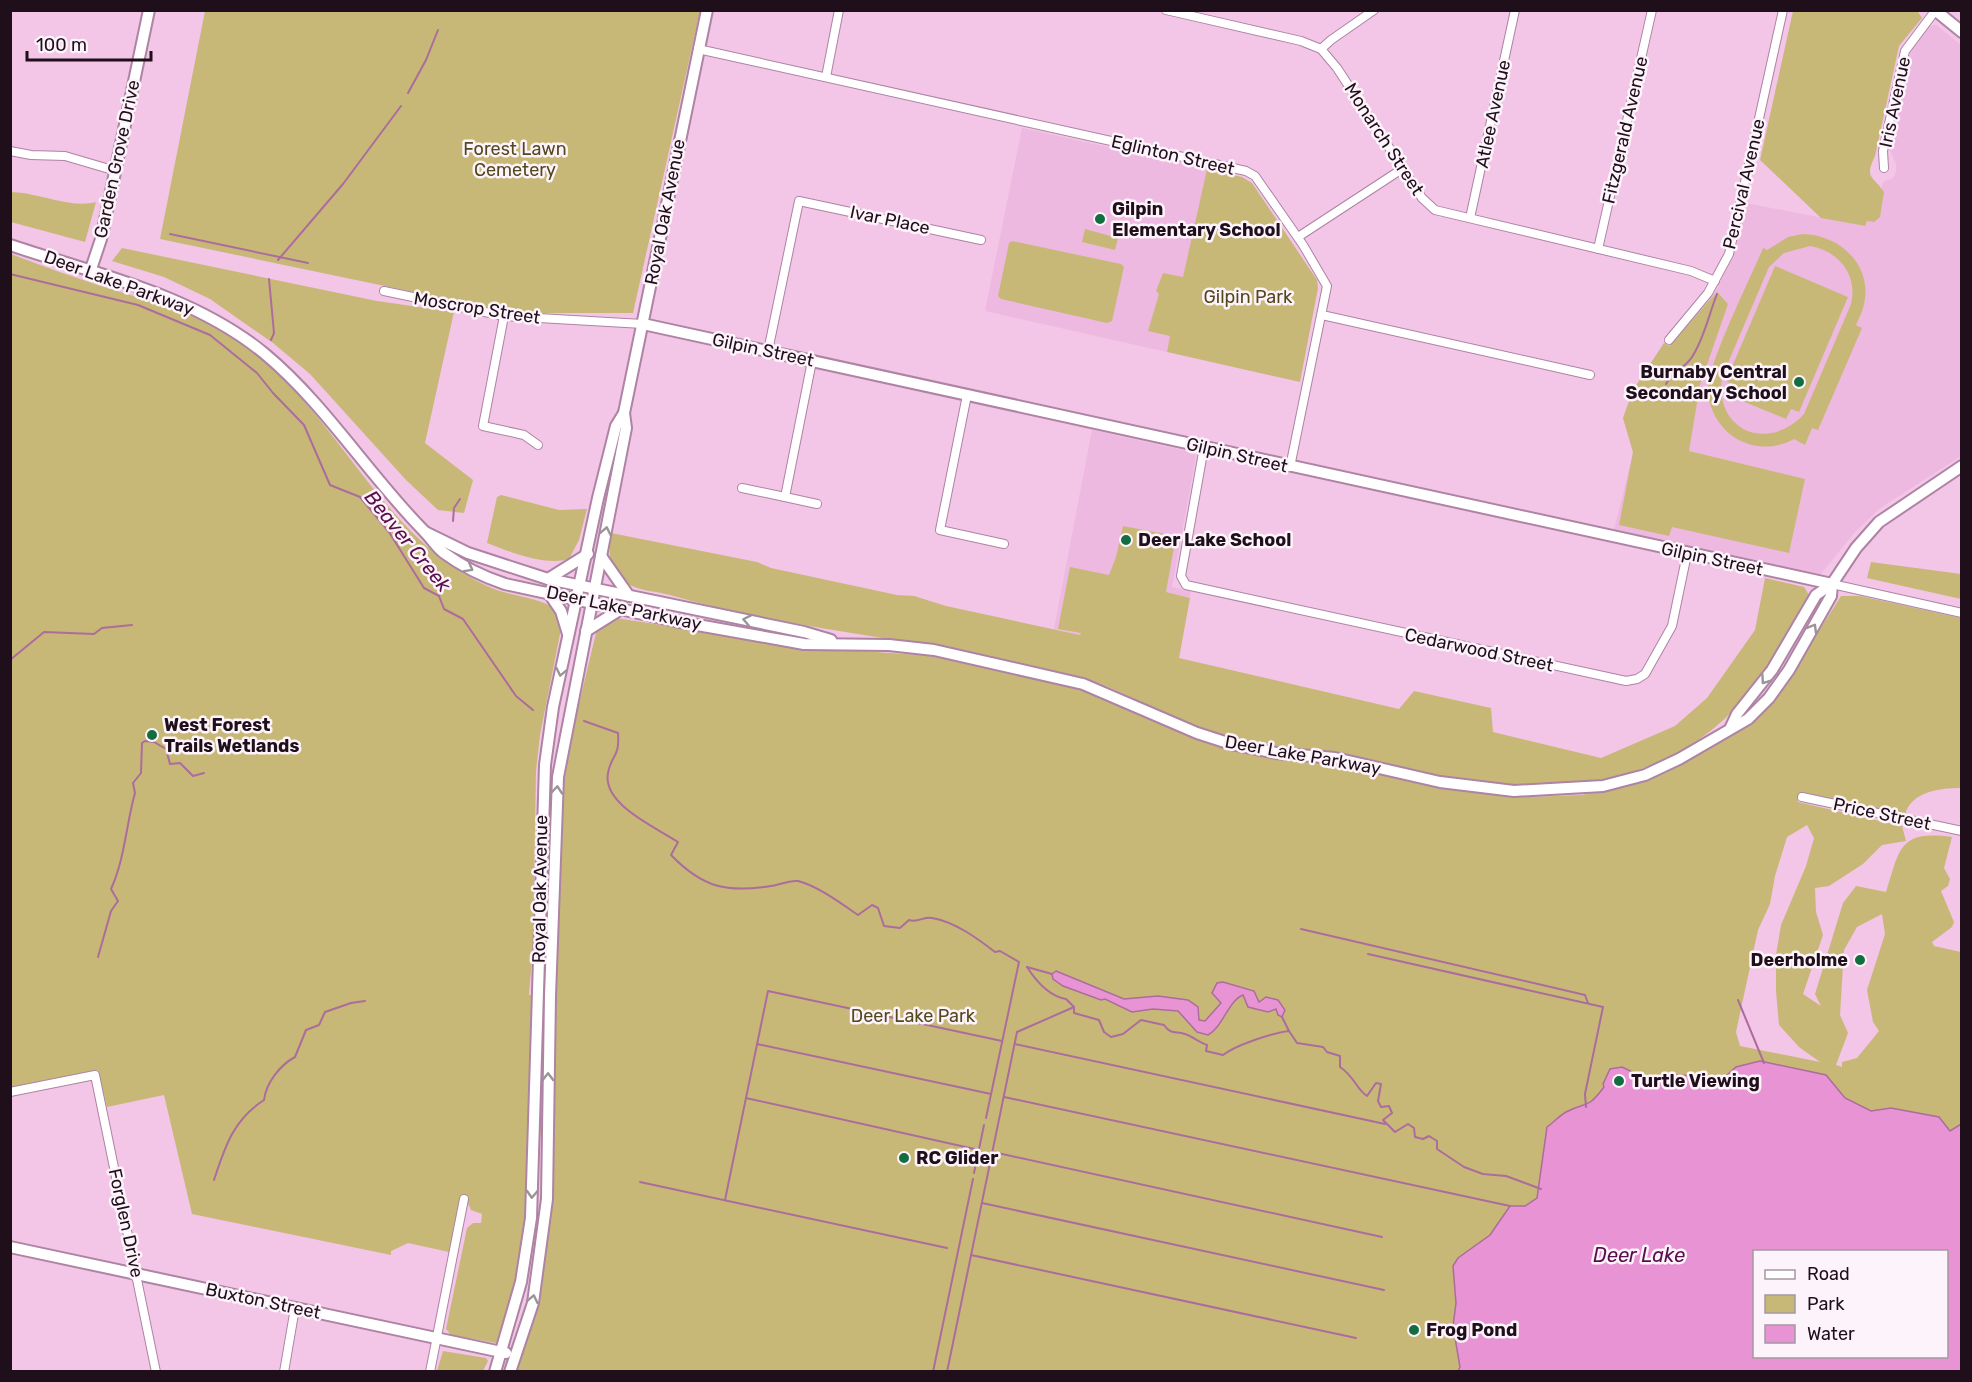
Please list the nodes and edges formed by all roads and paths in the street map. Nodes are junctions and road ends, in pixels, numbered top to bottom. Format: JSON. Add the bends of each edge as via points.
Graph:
{"nodes":[{"id":1,"x":149,"y":10,"type":"edge"},
{"id":2,"x":706,"y":10,"type":"edge"},
{"id":3,"x":839,"y":10,"type":"edge"},
{"id":4,"x":1166,"y":10,"type":"edge"},
{"id":5,"x":1374,"y":10,"type":"edge"},
{"id":6,"x":1515,"y":10,"type":"edge"},
{"id":7,"x":1652,"y":10,"type":"edge"},
{"id":8,"x":1783,"y":10,"type":"edge"},
{"id":9,"x":1935,"y":11,"type":"edge"},
{"id":10,"x":1961,"y":32,"type":"edge"},
{"id":11,"x":698,"y":49,"type":"junction"},
{"id":12,"x":1322,"y":49,"type":"junction"},
{"id":13,"x":826,"y":77,"type":"junction"},
{"id":14,"x":10,"y":151,"type":"edge"},
{"id":15,"x":1884,"y":168,"type":"dead end"},
{"id":16,"x":1402,"y":169,"type":"junction"},
{"id":17,"x":116,"y":171,"type":"junction"},
{"id":18,"x":1470,"y":218,"type":"junction"},
{"id":19,"x":1298,"y":237,"type":"junction"},
{"id":20,"x":981,"y":240,"type":"dead end"},
{"id":21,"x":10,"y":245,"type":"edge"},
{"id":22,"x":1598,"y":249,"type":"junction"},
{"id":23,"x":90,"y":272,"type":"junction"},
{"id":24,"x":1715,"y":281,"type":"junction"},
{"id":25,"x":384,"y":291,"type":"dead end"},
{"id":26,"x":1322,"y":315,"type":"junction"},
{"id":27,"x":504,"y":316,"type":"junction"},
{"id":28,"x":643,"y":324,"type":"junction"},
{"id":29,"x":1669,"y":340,"type":"dead end"},
{"id":30,"x":768,"y":351,"type":"junction"},
{"id":31,"x":812,"y":361,"type":"junction"},
{"id":32,"x":1590,"y":375,"type":"dead end"},
{"id":33,"x":967,"y":395,"type":"junction"},
{"id":34,"x":624,"y":413,"type":"junction"},
{"id":35,"x":538,"y":445,"type":"dead end"},
{"id":36,"x":1204,"y":447,"type":"junction"},
{"id":37,"x":1290,"y":466,"type":"junction"},
{"id":38,"x":1962,"y":466,"type":"edge"},
{"id":39,"x":742,"y":488,"type":"dead end"},
{"id":40,"x":785,"y":497,"type":"junction"},
{"id":41,"x":817,"y":504,"type":"dead end"},
{"id":42,"x":424,"y":531,"type":"junction"},
{"id":43,"x":1004,"y":544,"type":"dead end"},
{"id":44,"x":588,"y":554,"type":"junction"},
{"id":45,"x":1687,"y":554,"type":"junction"},
{"id":46,"x":601,"y":556,"type":"junction"},
{"id":47,"x":548,"y":579,"type":"junction"},
{"id":48,"x":1832,"y":584,"type":"junction"},
{"id":49,"x":580,"y":586,"type":"junction"},
{"id":50,"x":594,"y":589,"type":"junction"},
{"id":51,"x":548,"y":592,"type":"junction"},
{"id":52,"x":629,"y":596,"type":"junction"},
{"id":53,"x":577,"y":598,"type":"junction"},
{"id":54,"x":592,"y":602,"type":"junction"},
{"id":55,"x":621,"y":609,"type":"junction"},
{"id":56,"x":1962,"y":613,"type":"edge"},
{"id":57,"x":586,"y":631,"type":"junction"},
{"id":58,"x":568,"y":636,"type":"junction"},
{"id":59,"x":839,"y":642,"type":"junction"},
{"id":60,"x":1802,"y":797,"type":"dead end"},
{"id":61,"x":1962,"y":831,"type":"edge"},
{"id":62,"x":10,"y":1092,"type":"edge"},
{"id":63,"x":464,"y":1199,"type":"dead end"},
{"id":64,"x":10,"y":1247,"type":"edge"},
{"id":65,"x":137,"y":1274,"type":"junction"},
{"id":66,"x":295,"y":1308,"type":"junction"},
{"id":67,"x":437,"y":1338,"type":"junction"},
{"id":68,"x":502,"y":1352,"type":"junction"},
{"id":69,"x":515,"y":1355,"type":"junction"},
{"id":70,"x":156,"y":1371,"type":"edge"},
{"id":71,"x":284,"y":1371,"type":"edge"},
{"id":72,"x":430,"y":1371,"type":"edge"},
{"id":73,"x":495,"y":1371,"type":"edge"},
{"id":74,"x":510,"y":1371,"type":"edge"}],
"edges":[{"from":1,"to":17,"type":"main road","name":"Garden Grove Drive"},
{"from":2,"to":11,"type":"main road","name":"Royal Oak Avenue"},
{"from":3,"to":13,"type":"street"},
{"from":4,"to":12,"type":"street"},
{"from":5,"to":12,"type":"street"},
{"from":6,"to":18,"type":"street","name":"Atlee Avenue"},
{"from":7,"to":22,"type":"street","name":"Fitzgerald Avenue"},
{"from":8,"to":24,"type":"street","name":"Percival Avenue","via":[[1731,245]]},
{"from":9,"to":10,"type":"main road"},
{"from":9,"to":15,"type":"street","name":"Iris Avenue","via":[[1904,55],[1882,151]]},
{"from":11,"to":13,"type":"street","name":"Eglinton Street"},
{"from":11,"to":28,"type":"main road","name":"Royal Oak Avenue"},
{"from":12,"to":16,"type":"street","name":"Monarch Street"},
{"from":13,"to":19,"type":"street","name":"Eglinton Street","via":[[1246,171],[1257,178]]},
{"from":14,"to":17,"type":"street","via":[[65,156]]},
{"from":16,"to":18,"type":"street","name":"Monarch Street","via":[[1435,210]]},
{"from":16,"to":19,"type":"street"},
{"from":17,"to":23,"type":"main road","name":"Garden Grove Drive"},
{"from":18,"to":22,"type":"street","name":"Monarch Street"},
{"from":19,"to":26,"type":"street","name":"Eglinton Street","via":[[1326,282]]},
{"from":20,"to":30,"type":"street","name":"Ivar Place","via":[[799,201]]},
{"from":21,"to":23,"type":"main road","name":"Deer Lake Parkway"},
{"from":22,"to":24,"type":"street","name":"Monarch Street","via":[[1691,271]]},
{"from":23,"to":42,"type":"main road","name":"Deer Lake Parkway","via":[[198,311],[264,352],[299,386],[387,493]]},
{"from":24,"to":29,"type":"street","name":"Percival Avenue"},
{"from":25,"to":27,"type":"street","name":"Moscrop Street"},
{"from":26,"to":32,"type":"street"},
{"from":26,"to":37,"type":"street","name":"Eglinton Street"},
{"from":27,"to":28,"type":"street","name":"Moscrop Street"},
{"from":27,"to":35,"type":"street","via":[[483,426],[524,435]]},
{"from":28,"to":30,"type":"main road","name":"Gilpin Street"},
{"from":28,"to":34,"type":"main road","name":"Royal Oak Avenue"},
{"from":30,"to":31,"type":"main road","name":"Gilpin Street"},
{"from":31,"to":33,"type":"main road","name":"Gilpin Street"},
{"from":31,"to":40,"type":"street"},
{"from":33,"to":36,"type":"main road","name":"Gilpin Street"},
{"from":33,"to":43,"type":"street","via":[[940,530]]},
{"from":34,"to":44,"type":"main road","name":"Royal Oak Avenue","via":[[616,426]]},
{"from":46,"to":34,"type":"main road","name":"Royal Oak Avenue","one_way":true,"via":[[626,428]]},
{"from":36,"to":37,"type":"main road","name":"Gilpin Street"},
{"from":36,"to":45,"type":"street","name":"Cedarwood Street","via":[[1180,576],[1186,585],[1626,681],[1646,674],[1672,626]]},
{"from":37,"to":45,"type":"main road","name":"Gilpin Street"},
{"from":38,"to":48,"type":"main road","name":"Deer Lake Parkway","via":[[1879,522]]},
{"from":39,"to":40,"type":"street"},
{"from":40,"to":41,"type":"street"},
{"from":42,"to":47,"type":"main road","name":"Deer Lake Parkway","via":[[468,553]]},
{"from":42,"to":51,"type":"main road","name":"Deer Lake Parkway","one_way":true,"via":[[445,554],[474,572],[505,584]]},
{"from":44,"to":47,"type":"main road"},
{"from":44,"to":49,"type":"main road","name":"Royal Oak Avenue"},
{"from":45,"to":48,"type":"main road","name":"Gilpin Street"},
{"from":46,"to":50,"type":"main road","name":"Royal Oak Avenue"},
{"from":46,"to":52,"type":"main road"},
{"from":47,"to":49,"type":"main road","name":"Deer Lake Parkway"},
{"from":48,"to":56,"type":"street"},
{"from":48,"to":59,"type":"main road","name":"Deer Lake Parkway","via":[[1816,595],[1772,669],[1731,727],[1679,759],[1624,781],[1580,789],[1496,790],[1440,782],[1335,758],[1239,746],[1064,679],[934,650]]},
{"from":49,"to":50,"type":"main road","name":"Deer Lake Parkway"},
{"from":49,"to":53,"type":"main road","name":"Royal Oak Avenue"},
{"from":50,"to":52,"type":"main road","name":"Deer Lake Parkway"},
{"from":50,"to":54,"type":"main road","name":"Royal Oak Avenue"},
{"from":51,"to":53,"type":"main road","name":"Deer Lake Parkway"},
{"from":51,"to":58,"type":"main road","via":[[561,611]]},
{"from":59,"to":52,"type":"main road","name":"Deer Lake Parkway","one_way":true},
{"from":53,"to":54,"type":"main road","name":"Deer Lake Parkway"},
{"from":53,"to":58,"type":"main road","name":"Royal Oak Avenue"},
{"from":54,"to":55,"type":"main road","name":"Deer Lake Parkway"},
{"from":54,"to":57,"type":"main road","name":"Royal Oak Avenue"},
{"from":55,"to":57,"type":"main road"},
{"from":55,"to":59,"type":"main road","name":"Deer Lake Parkway","via":[[804,644]]},
{"from":69,"to":57,"type":"main road","name":"Royal Oak Avenue","one_way":true,"via":[[533,1303],[547,1199],[556,791]]},
{"from":58,"to":68,"type":"main road","name":"Royal Oak Avenue","one_way":true,"via":[[542,786],[535,1135],[527,1249]]},
{"from":60,"to":61,"type":"street","name":"Price Street"},
{"from":62,"to":65,"type":"street","name":"Forglen Drive","via":[[95,1075]]},
{"from":63,"to":67,"type":"street"},
{"from":64,"to":65,"type":"main road","name":"Buxton Street"},
{"from":65,"to":66,"type":"main road","name":"Buxton Street"},
{"from":65,"to":70,"type":"street","name":"Forglen Drive"},
{"from":66,"to":67,"type":"main road","name":"Buxton Street"},
{"from":66,"to":71,"type":"street"},
{"from":67,"to":68,"type":"main road","name":"Buxton Street"},
{"from":67,"to":72,"type":"street"},
{"from":68,"to":69,"type":"main road","name":"Buxton Street"},
{"from":68,"to":73,"type":"main road","name":"Royal Oak Avenue"},
{"from":69,"to":74,"type":"main road","name":"Royal Oak Avenue"}]}
